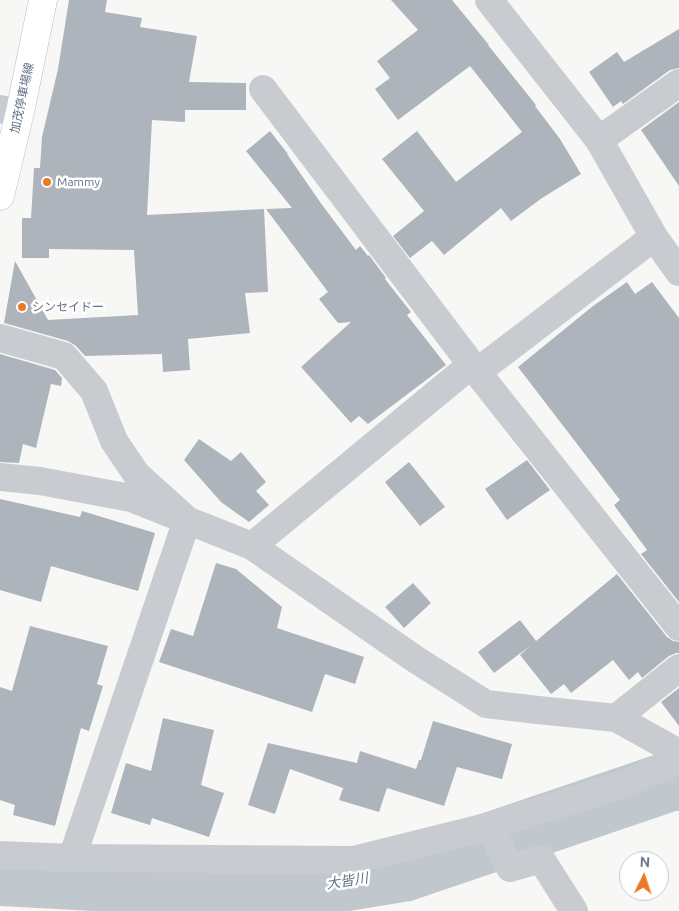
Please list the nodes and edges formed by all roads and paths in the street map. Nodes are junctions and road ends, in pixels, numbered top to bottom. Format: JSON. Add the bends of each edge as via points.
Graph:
{"nodes":[{"id":1,"x":43,"y":0,"type":"edge"},
{"id":2,"x":489,"y":0,"type":"edge"},
{"id":3,"x":679,"y":83,"type":"edge"},
{"id":4,"x":263,"y":89,"type":"dead end"},
{"id":5,"x":10,"y":110,"type":"edge"},
{"id":6,"x":599,"y":140,"type":"junction"},
{"id":7,"x":0,"y":196,"type":"edge"},
{"id":8,"x":654,"y":237,"type":"junction"},
{"id":9,"x":679,"y":272,"type":"edge"},
{"id":10,"x":0,"y":338,"type":"edge"},
{"id":11,"x":474,"y":368,"type":"junction"},
{"id":12,"x":0,"y":477,"type":"edge"},
{"id":13,"x":187,"y":520,"type":"junction"},
{"id":14,"x":252,"y":546,"type":"junction"},
{"id":15,"x":679,"y":627,"type":"edge"},
{"id":16,"x":679,"y":668,"type":"edge"},
{"id":17,"x":616,"y":718,"type":"junction"},
{"id":18,"x":679,"y":753,"type":"edge"},
{"id":19,"x":679,"y":760,"type":"edge"},
{"id":20,"x":490,"y":826,"type":"junction"},
{"id":21,"x":0,"y":855,"type":"edge"},
{"id":22,"x":72,"y":858,"type":"junction"},
{"id":23,"x":574,"y":911,"type":"edge"}],
"edges":[{"from":1,"to":5,"type":"main road","name":"加茂停車場線"},
{"from":2,"to":6,"type":"street"},
{"from":3,"to":6,"type":"street"},
{"from":4,"to":11,"type":"street"},
{"from":5,"to":7,"type":"main road","name":"加茂停車場線"},
{"from":6,"to":8,"type":"street"},
{"from":8,"to":9,"type":"street"},
{"from":8,"to":11,"type":"street"},
{"from":10,"to":13,"type":"street","via":[[64,356],[94,391],[114,441],[137,475]]},
{"from":11,"to":14,"type":"street"},
{"from":11,"to":15,"type":"street"},
{"from":12,"to":13,"type":"street","via":[[131,498]]},
{"from":13,"to":14,"type":"street"},
{"from":13,"to":22,"type":"street"},
{"from":14,"to":17,"type":"street","via":[[486,704]]},
{"from":16,"to":17,"type":"street"},
{"from":17,"to":18,"type":"street"},
{"from":19,"to":20,"type":"street","via":[[626,783]]},
{"from":20,"to":22,"type":"street","via":[[353,860]]},
{"from":20,"to":23,"type":"street","via":[[510,868],[541,859]]},
{"from":21,"to":22,"type":"street"}]}
